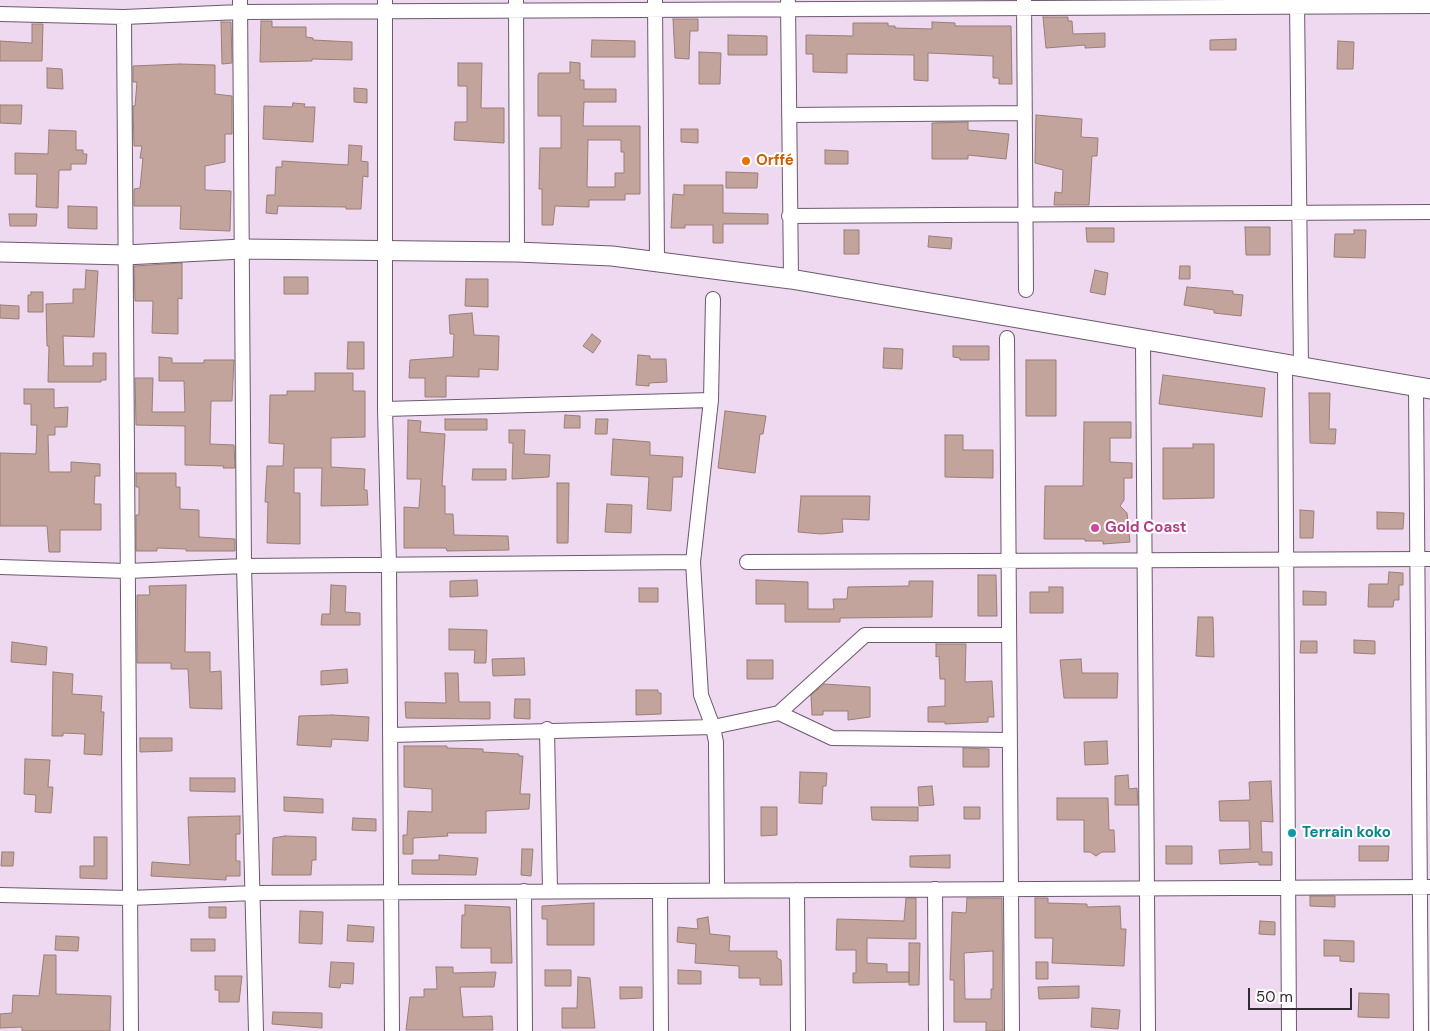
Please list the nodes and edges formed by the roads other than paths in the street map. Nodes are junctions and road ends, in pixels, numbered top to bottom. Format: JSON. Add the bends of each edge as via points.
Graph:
{"nodes":[{"id":1,"x":1297,"y":3,"type":"edge"},
{"id":2,"x":1024,"y":4,"type":"edge"},
{"id":3,"x":516,"y":5,"type":"edge"},
{"id":4,"x":655,"y":5,"type":"edge"},
{"id":5,"x":788,"y":5,"type":"edge"},
{"id":6,"x":240,"y":6,"type":"edge"},
{"id":7,"x":385,"y":6,"type":"edge"},
{"id":8,"x":1430,"y":6,"type":"edge"},
{"id":9,"x":0,"y":14,"type":"edge"},
{"id":10,"x":124,"y":17,"type":"junction"},
{"id":11,"x":1025,"y":113,"type":"junction"},
{"id":12,"x":789,"y":115,"type":"junction"},
{"id":13,"x":1430,"y":212,"type":"edge"},
{"id":14,"x":1299,"y":213,"type":"junction"},
{"id":15,"x":1026,"y":214,"type":"junction"},
{"id":16,"x":789,"y":216,"type":"junction"},
{"id":17,"x":242,"y":249,"type":"junction"},
{"id":18,"x":386,"y":251,"type":"junction"},
{"id":19,"x":0,"y":252,"type":"edge"},
{"id":20,"x":517,"y":252,"type":"junction"},
{"id":21,"x":125,"y":255,"type":"junction"},
{"id":22,"x":657,"y":260,"type":"junction"},
{"id":23,"x":791,"y":278,"type":"junction"},
{"id":24,"x":1026,"y":290,"type":"dead end"},
{"id":25,"x":713,"y":299,"type":"dead end"},
{"id":26,"x":1007,"y":338,"type":"dead end"},
{"id":27,"x":1143,"y":341,"type":"junction"},
{"id":28,"x":1293,"y":366,"type":"junction"},
{"id":29,"x":1423,"y":388,"type":"edge"},
{"id":30,"x":711,"y":400,"type":"junction"},
{"id":31,"x":385,"y":409,"type":"junction"},
{"id":32,"x":1424,"y":559,"type":"edge"},
{"id":33,"x":1286,"y":560,"type":"junction"},
{"id":34,"x":1145,"y":561,"type":"junction"},
{"id":35,"x":693,"y":562,"type":"junction"},
{"id":36,"x":747,"y":562,"type":"dead end"},
{"id":37,"x":1008,"y":562,"type":"junction"},
{"id":38,"x":389,"y":565,"type":"junction"},
{"id":39,"x":244,"y":566,"type":"junction"},
{"id":40,"x":0,"y":567,"type":"edge"},
{"id":41,"x":127,"y":571,"type":"junction"},
{"id":42,"x":1009,"y":634,"type":"junction"},
{"id":43,"x":779,"y":712,"type":"junction"},
{"id":44,"x":713,"y":726,"type":"junction"},
{"id":45,"x":547,"y":729,"type":"junction"},
{"id":46,"x":390,"y":735,"type":"junction"},
{"id":47,"x":1010,"y":740,"type":"junction"},
{"id":48,"x":1425,"y":887,"type":"edge"},
{"id":49,"x":1147,"y":888,"type":"junction"},
{"id":50,"x":1288,"y":888,"type":"junction"},
{"id":51,"x":935,"y":889,"type":"junction"},
{"id":52,"x":1011,"y":889,"type":"junction"},
{"id":53,"x":717,"y":890,"type":"junction"},
{"id":54,"x":797,"y":890,"type":"junction"},
{"id":55,"x":524,"y":891,"type":"junction"},
{"id":56,"x":550,"y":891,"type":"junction"},
{"id":57,"x":660,"y":891,"type":"junction"},
{"id":58,"x":254,"y":892,"type":"junction"},
{"id":59,"x":391,"y":892,"type":"junction"},
{"id":60,"x":0,"y":895,"type":"edge"},
{"id":61,"x":130,"y":898,"type":"junction"},
{"id":62,"x":131,"y":1031,"type":"edge"},
{"id":63,"x":256,"y":1031,"type":"edge"},
{"id":64,"x":392,"y":1031,"type":"edge"},
{"id":65,"x":526,"y":1031,"type":"edge"},
{"id":66,"x":662,"y":1031,"type":"edge"},
{"id":67,"x":798,"y":1031,"type":"edge"},
{"id":68,"x":936,"y":1031,"type":"edge"},
{"id":69,"x":1012,"y":1031,"type":"edge"},
{"id":70,"x":1148,"y":1031,"type":"edge"},
{"id":71,"x":1289,"y":1031,"type":"edge"},
{"id":72,"x":1421,"y":1031,"type":"edge"}],
"edges":[{"from":1,"to":2,"type":"street"},
{"from":1,"to":8,"type":"street"},
{"from":1,"to":14,"type":"street"},
{"from":2,"to":5,"type":"street"},
{"from":2,"to":11,"type":"street"},
{"from":3,"to":4,"type":"street"},
{"from":3,"to":7,"type":"street"},
{"from":3,"to":20,"type":"street"},
{"from":4,"to":5,"type":"street"},
{"from":4,"to":22,"type":"street"},
{"from":5,"to":12,"type":"street"},
{"from":6,"to":7,"type":"street"},
{"from":6,"to":10,"type":"street"},
{"from":6,"to":17,"type":"street"},
{"from":7,"to":18,"type":"street"},
{"from":9,"to":10,"type":"street"},
{"from":10,"to":21,"type":"street"},
{"from":11,"to":12,"type":"street"},
{"from":11,"to":15,"type":"street"},
{"from":12,"to":16,"type":"street"},
{"from":13,"to":14,"type":"street"},
{"from":14,"to":15,"type":"street"},
{"from":14,"to":28,"type":"street"},
{"from":15,"to":16,"type":"street"},
{"from":15,"to":24,"type":"street"},
{"from":16,"to":23,"type":"street"},
{"from":17,"to":18,"type":"main road"},
{"from":17,"to":21,"type":"main road"},
{"from":17,"to":39,"type":"street"},
{"from":18,"to":20,"type":"main road"},
{"from":18,"to":31,"type":"street"},
{"from":19,"to":21,"type":"main road"},
{"from":20,"to":22,"type":"main road"},
{"from":21,"to":41,"type":"street"},
{"from":22,"to":23,"type":"main road"},
{"from":23,"to":27,"type":"main road"},
{"from":25,"to":30,"type":"street"},
{"from":26,"to":37,"type":"street"},
{"from":27,"to":28,"type":"main road"},
{"from":27,"to":34,"type":"street"},
{"from":28,"to":29,"type":"main road"},
{"from":28,"to":33,"type":"street"},
{"from":29,"to":32,"type":"street"},
{"from":30,"to":31,"type":"street"},
{"from":30,"to":35,"type":"street"},
{"from":31,"to":38,"type":"street"},
{"from":32,"to":33,"type":"street"},
{"from":32,"to":48,"type":"street"},
{"from":33,"to":34,"type":"street"},
{"from":33,"to":50,"type":"street"},
{"from":34,"to":37,"type":"street"},
{"from":34,"to":49,"type":"street"},
{"from":35,"to":38,"type":"street"},
{"from":35,"to":44,"type":"street","via":[[701,695]]},
{"from":36,"to":37,"type":"street"},
{"from":37,"to":42,"type":"street"},
{"from":38,"to":39,"type":"street"},
{"from":38,"to":46,"type":"street"},
{"from":39,"to":41,"type":"street"},
{"from":39,"to":58,"type":"street"},
{"from":40,"to":41,"type":"street"},
{"from":41,"to":61,"type":"street"},
{"from":42,"to":43,"type":"street","via":[[865,635]]},
{"from":42,"to":47,"type":"street"},
{"from":43,"to":44,"type":"street"},
{"from":43,"to":47,"type":"street","via":[[832,738]]},
{"from":44,"to":45,"type":"street"},
{"from":44,"to":53,"type":"street","via":[[716,742]]},
{"from":45,"to":46,"type":"street"},
{"from":45,"to":56,"type":"street"},
{"from":46,"to":59,"type":"street"},
{"from":47,"to":52,"type":"street"},
{"from":48,"to":50,"type":"street"},
{"from":48,"to":72,"type":"street"},
{"from":49,"to":50,"type":"street"},
{"from":49,"to":52,"type":"street"},
{"from":49,"to":70,"type":"street"},
{"from":50,"to":71,"type":"street"},
{"from":51,"to":52,"type":"street"},
{"from":51,"to":54,"type":"street"},
{"from":51,"to":68,"type":"street"},
{"from":52,"to":69,"type":"street"},
{"from":53,"to":54,"type":"street"},
{"from":53,"to":57,"type":"street"},
{"from":54,"to":67,"type":"street"},
{"from":55,"to":56,"type":"street"},
{"from":55,"to":59,"type":"street"},
{"from":55,"to":65,"type":"street"},
{"from":56,"to":57,"type":"street"},
{"from":57,"to":66,"type":"street"},
{"from":58,"to":59,"type":"street"},
{"from":58,"to":61,"type":"street"},
{"from":58,"to":63,"type":"street"},
{"from":59,"to":64,"type":"street"},
{"from":60,"to":61,"type":"street"},
{"from":61,"to":62,"type":"street"}]}
